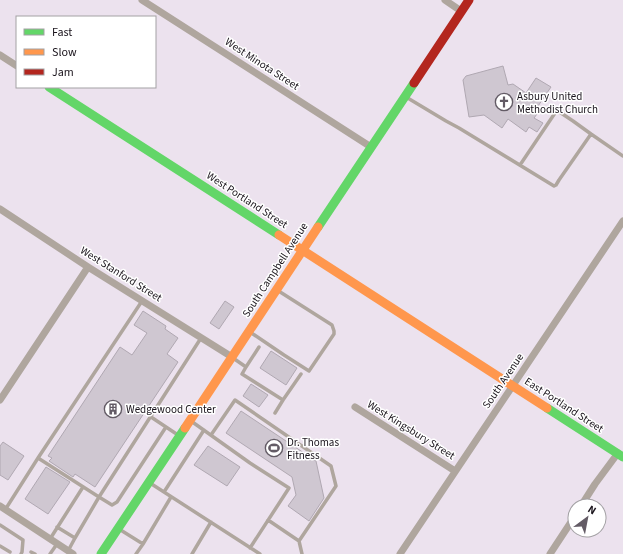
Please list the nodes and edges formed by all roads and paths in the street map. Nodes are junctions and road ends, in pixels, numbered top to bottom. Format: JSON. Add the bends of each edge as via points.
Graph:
{"nodes":[{"id":1,"x":142,"y":0,"type":"edge"},
{"id":2,"x":445,"y":0,"type":"edge"},
{"id":3,"x":469,"y":0,"type":"edge"},
{"id":4,"x":461,"y":11,"type":"junction"},
{"id":5,"x":0,"y":56,"type":"edge"},
{"id":6,"x":16,"y":65,"type":"edge"},
{"id":7,"x":51,"y":88,"type":"edge"},
{"id":8,"x":405,"y":96,"type":"junction"},
{"id":9,"x":591,"y":134,"type":"junction"},
{"id":10,"x":371,"y":147,"type":"junction"},
{"id":11,"x":623,"y":156,"type":"edge"},
{"id":12,"x":520,"y":165,"type":"junction"},
{"id":13,"x":0,"y":209,"type":"edge"},
{"id":14,"x":623,"y":221,"type":"edge"},
{"id":15,"x":302,"y":250,"type":"junction"},
{"id":16,"x":88,"y":266,"type":"junction"},
{"id":17,"x":276,"y":290,"type":"junction"},
{"id":18,"x":142,"y":300,"type":"junction"},
{"id":19,"x":249,"y":331,"type":"junction"},
{"id":20,"x":201,"y":338,"type":"junction"},
{"id":21,"x":259,"y":347,"type":"dead end"},
{"id":22,"x":232,"y":357,"type":"junction"},
{"id":23,"x":246,"y":367,"type":"junction"},
{"id":24,"x":301,"y":374,"type":"dead end"},
{"id":25,"x":513,"y":386,"type":"junction"},
{"id":26,"x":0,"y":400,"type":"edge"},
{"id":27,"x":283,"y":400,"type":"junction"},
{"id":28,"x":355,"y":407,"type":"dead end"},
{"id":29,"x":275,"y":413,"type":"dead end"},
{"id":30,"x":150,"y":417,"type":"junction"},
{"id":31,"x":190,"y":421,"type":"junction"},
{"id":32,"x":166,"y":427,"type":"junction"},
{"id":33,"x":204,"y":430,"type":"junction"},
{"id":34,"x":211,"y":435,"type":"junction"},
{"id":35,"x":180,"y":436,"type":"junction"},
{"id":36,"x":620,"y":455,"type":"edge"},
{"id":37,"x":38,"y":458,"type":"junction"},
{"id":38,"x":455,"y":471,"type":"junction"},
{"id":39,"x":149,"y":482,"type":"junction"},
{"id":40,"x":83,"y":487,"type":"junction"},
{"id":41,"x":164,"y":492,"type":"junction"},
{"id":42,"x":99,"y":497,"type":"junction"},
{"id":43,"x":172,"y":497,"type":"junction"},
{"id":44,"x":586,"y":498,"type":"edge"},
{"id":45,"x":3,"y":508,"type":"edge"},
{"id":46,"x":268,"y":520,"type":"junction"},
{"id":47,"x":211,"y":522,"type":"junction"},
{"id":48,"x":0,"y":525,"type":"edge"},
{"id":49,"x":58,"y":527,"type":"junction"},
{"id":50,"x":118,"y":528,"type":"junction"},
{"id":51,"x":567,"y":528,"type":"edge"},
{"id":52,"x":75,"y":538,"type":"junction"},
{"id":53,"x":50,"y":539,"type":"junction"},
{"id":54,"x":300,"y":541,"type":"junction"},
{"id":55,"x":57,"y":544,"type":"junction"},
{"id":56,"x":143,"y":544,"type":"junction"},
{"id":57,"x":0,"y":546,"type":"edge"},
{"id":58,"x":250,"y":548,"type":"junction"},
{"id":59,"x":10,"y":552,"type":"dead end"},
{"id":60,"x":70,"y":552,"type":"edge"},
{"id":61,"x":21,"y":554,"type":"edge"},
{"id":62,"x":50,"y":554,"type":"edge"},
{"id":63,"x":101,"y":554,"type":"edge"},
{"id":64,"x":136,"y":554,"type":"edge"},
{"id":65,"x":192,"y":554,"type":"edge"},
{"id":66,"x":260,"y":554,"type":"edge"},
{"id":67,"x":302,"y":554,"type":"edge"},
{"id":68,"x":400,"y":554,"type":"edge"},
{"id":69,"x":550,"y":554,"type":"edge"}],
"edges":[{"from":1,"to":10,"type":"street","name":"West Minota Street"},
{"from":2,"to":4,"type":"street"},
{"from":3,"to":4,"type":"street","name":"South Campbell Avenue"},
{"from":4,"to":8,"type":"street","name":"South Campbell Avenue"},
{"from":5,"to":6,"type":"street"},
{"from":7,"to":15,"type":"street","name":"West Portland Street"},
{"from":8,"to":10,"type":"street","name":"South Campbell Avenue"},
{"from":8,"to":12,"type":"lane"},
{"from":9,"to":11,"type":"lane"},
{"from":9,"to":12,"type":"lane","via":[[554,186]]},
{"from":9,"to":12,"type":"lane","via":[[558,111]]},
{"from":10,"to":15,"type":"street","name":"South Campbell Avenue"},
{"from":13,"to":16,"type":"street","name":"West Stanford Street"},
{"from":14,"to":25,"type":"street","name":"South Avenue"},
{"from":15,"to":17,"type":"street","name":"South Campbell Avenue"},
{"from":15,"to":25,"type":"street","name":"West Portland Street"},
{"from":16,"to":18,"type":"street","name":"West Stanford Street"},
{"from":16,"to":26,"type":"street"},
{"from":17,"to":19,"type":"street","name":"South Campbell Avenue"},
{"from":17,"to":19,"type":"lane","via":[[332,325],[334,334],[309,371]]},
{"from":18,"to":20,"type":"street","name":"West Stanford Street"},
{"from":18,"to":37,"type":"lane"},
{"from":19,"to":22,"type":"street","name":"South Campbell Avenue"},
{"from":20,"to":22,"type":"street","name":"West Stanford Street"},
{"from":20,"to":30,"type":"lane"},
{"from":21,"to":23,"type":"lane"},
{"from":22,"to":23,"type":"lane"},
{"from":22,"to":31,"type":"street","name":"South Campbell Avenue"},
{"from":23,"to":27,"type":"lane","via":[[242,374]]},
{"from":24,"to":27,"type":"lane"},
{"from":25,"to":36,"type":"street","name":"East Portland Street"},
{"from":25,"to":38,"type":"street","name":"South Avenue"},
{"from":27,"to":29,"type":"lane"},
{"from":28,"to":38,"type":"street","name":"West Kingsbury Street"},
{"from":30,"to":32,"type":"lane"},
{"from":30,"to":42,"type":"lane"},
{"from":31,"to":33,"type":"lane"},
{"from":31,"to":35,"type":"street","name":"South Campbell Avenue"},
{"from":32,"to":35,"type":"lane"},
{"from":32,"to":42,"type":"lane","via":[[117,502],[112,505]]},
{"from":33,"to":34,"type":"lane"},
{"from":33,"to":41,"type":"lane"},
{"from":34,"to":46,"type":"lane","via":[[289,488]]},
{"from":34,"to":54,"type":"lane","via":[[234,400],[331,466],[336,486]]},
{"from":35,"to":39,"type":"street","name":"South Campbell Avenue"},
{"from":36,"to":44,"type":"street"},
{"from":37,"to":40,"type":"lane"},
{"from":37,"to":45,"type":"lane"},
{"from":38,"to":68,"type":"street","name":"South Avenue"},
{"from":39,"to":41,"type":"lane"},
{"from":39,"to":50,"type":"street","name":"South Campbell Avenue"},
{"from":40,"to":42,"type":"lane"},
{"from":40,"to":49,"type":"lane"},
{"from":41,"to":43,"type":"lane"},
{"from":42,"to":52,"type":"lane"},
{"from":43,"to":47,"type":"lane"},
{"from":43,"to":56,"type":"lane"},
{"from":45,"to":53,"type":"street"},
{"from":46,"to":54,"type":"lane"},
{"from":46,"to":58,"type":"lane"},
{"from":47,"to":58,"type":"lane"},
{"from":47,"to":65,"type":"lane"},
{"from":48,"to":61,"type":"lane","via":[[23,540]]},
{"from":49,"to":52,"type":"lane"},
{"from":49,"to":53,"type":"lane"},
{"from":50,"to":56,"type":"lane"},
{"from":50,"to":63,"type":"street","name":"South Campbell Avenue"},
{"from":51,"to":69,"type":"street"},
{"from":52,"to":60,"type":"lane"},
{"from":53,"to":55,"type":"street"},
{"from":54,"to":67,"type":"lane"},
{"from":55,"to":60,"type":"street"},
{"from":55,"to":62,"type":"lane"},
{"from":56,"to":64,"type":"lane"},
{"from":57,"to":59,"type":"lane"},
{"from":58,"to":66,"type":"lane"}]}
